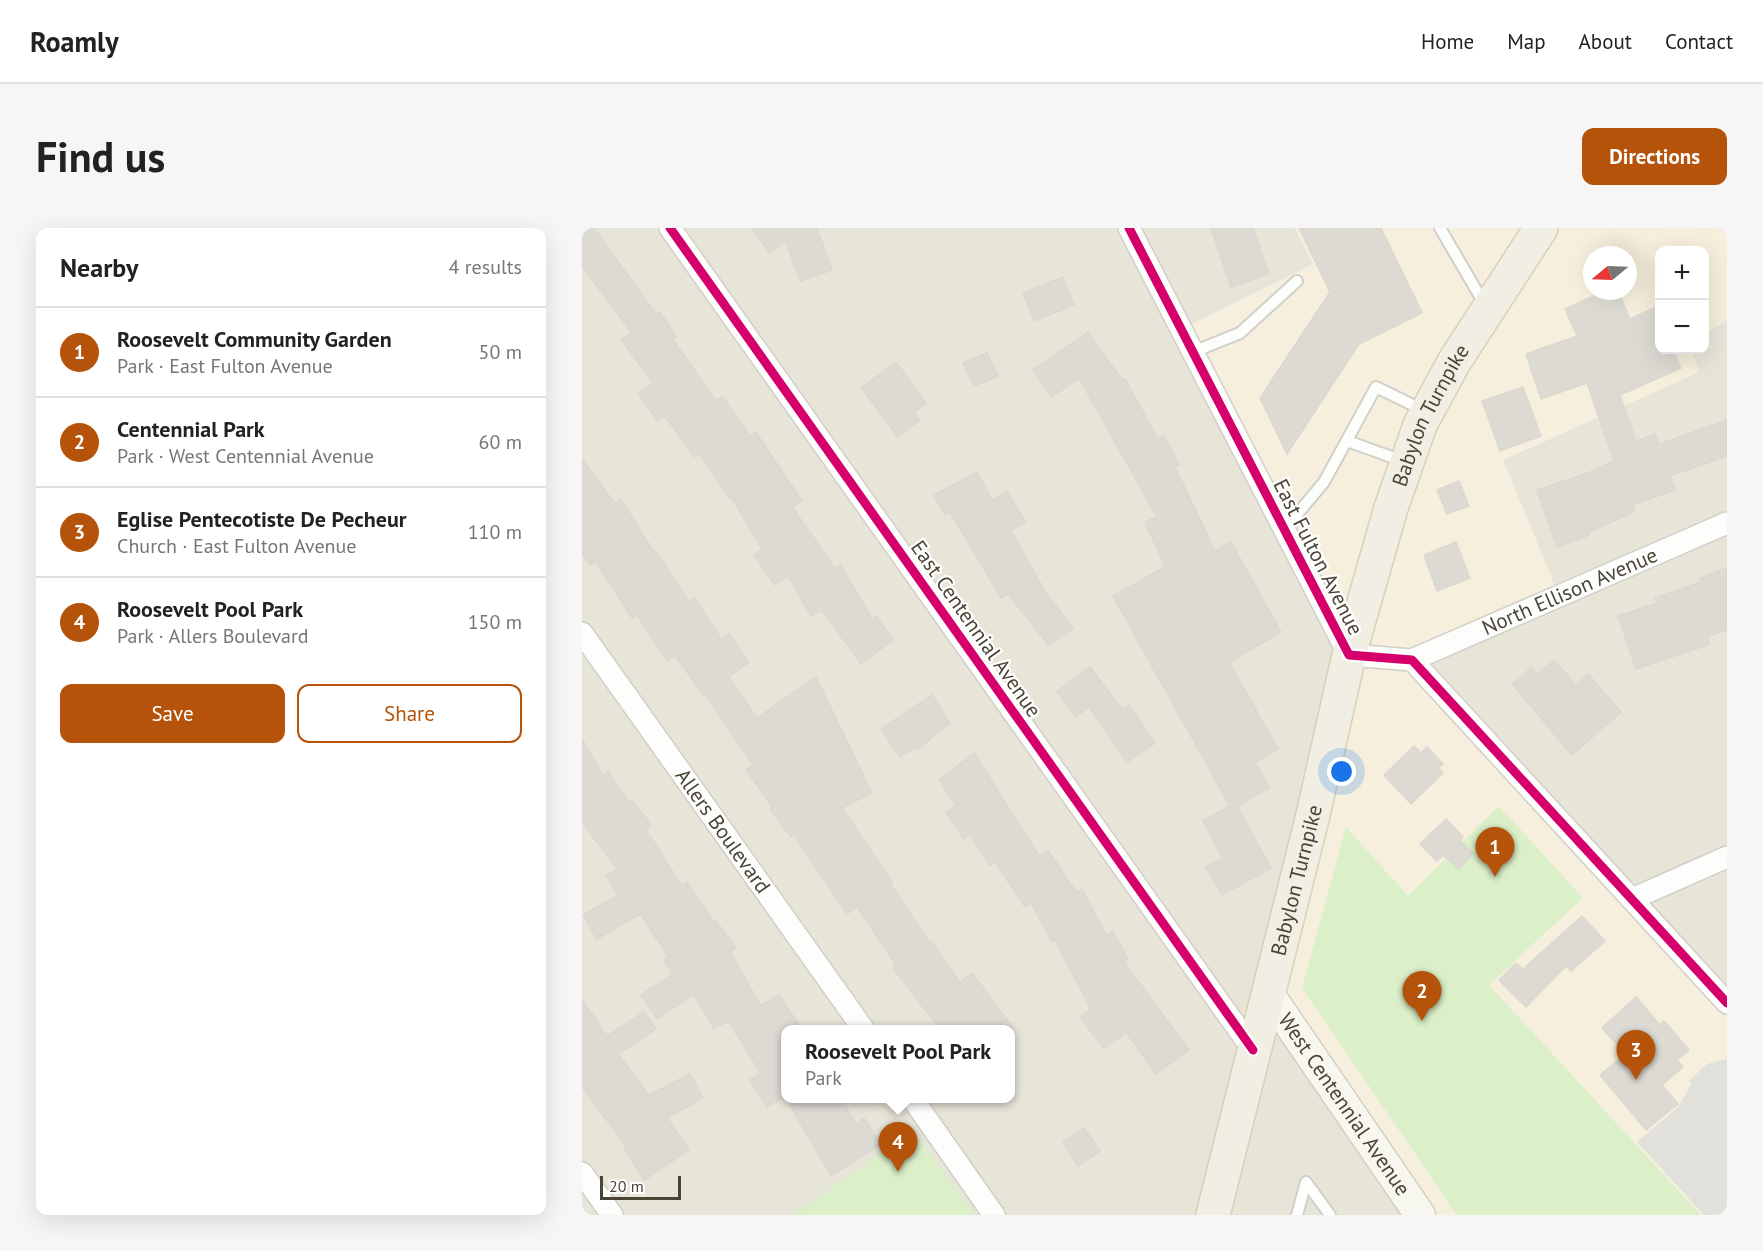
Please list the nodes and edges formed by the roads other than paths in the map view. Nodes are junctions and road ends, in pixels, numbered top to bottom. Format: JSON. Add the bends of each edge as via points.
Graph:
{"nodes":[{"id":1,"x":670,"y":228,"type":"edge"},
{"id":2,"x":1129,"y":228,"type":"edge"},
{"id":3,"x":1440,"y":228,"type":"edge"},
{"id":4,"x":1541,"y":228,"type":"edge"},
{"id":5,"x":1297,"y":281,"type":"dead end"},
{"id":6,"x":1488,"y":311,"type":"junction"},
{"id":7,"x":1193,"y":352,"type":"junction"},
{"id":8,"x":1426,"y":412,"type":"junction"},
{"id":9,"x":1347,"y":441,"type":"junction"},
{"id":10,"x":1407,"y":462,"type":"junction"},
{"id":11,"x":1727,"y":523,"type":"edge"},
{"id":12,"x":1284,"y":530,"type":"junction"},
{"id":13,"x":582,"y":633,"type":"edge"},
{"id":14,"x":1349,"y":655,"type":"junction"},
{"id":15,"x":1412,"y":660,"type":"junction"},
{"id":16,"x":1727,"y":857,"type":"edge"},
{"id":17,"x":1632,"y":899,"type":"junction"},
{"id":18,"x":1268,"y":993,"type":"junction"},
{"id":19,"x":1727,"y":1003,"type":"edge"},
{"id":20,"x":861,"y":1025,"type":"edge"},
{"id":21,"x":1253,"y":1050,"type":"junction"},
{"id":22,"x":916,"y":1103,"type":"edge"},
{"id":23,"x":582,"y":1173,"type":"edge"},
{"id":24,"x":612,"y":1215,"type":"edge"},
{"id":25,"x":994,"y":1215,"type":"edge"},
{"id":26,"x":1213,"y":1215,"type":"edge"},
{"id":27,"x":1297,"y":1215,"type":"edge"},
{"id":28,"x":1330,"y":1215,"type":"edge"},
{"id":29,"x":1420,"y":1215,"type":"edge"}],
"edges":[{"from":1,"to":21,"type":"street","name":"East Centennial Avenue"},
{"from":2,"to":7,"type":"street","name":"East Fulton Avenue"},
{"from":3,"to":6,"type":"lane"},
{"from":4,"to":6,"type":"main road","name":"Babylon Turnpike"},
{"from":5,"to":7,"type":"lane","via":[[1240,333]]},
{"from":6,"to":8,"type":"main road","name":"Babylon Turnpike"},
{"from":7,"to":12,"type":"street","name":"East Fulton Avenue"},
{"from":8,"to":9,"type":"lane","via":[[1376,387]]},
{"from":8,"to":10,"type":"main road","name":"Babylon Turnpike"},
{"from":9,"to":10,"type":"lane"},
{"from":9,"to":12,"type":"lane","via":[[1324,482]]},
{"from":10,"to":14,"type":"main road","name":"Babylon Turnpike"},
{"from":11,"to":15,"type":"street","name":"North Ellison Avenue"},
{"from":12,"to":14,"type":"street","name":"East Fulton Avenue"},
{"from":13,"to":20,"type":"street","name":"Allers Boulevard"},
{"from":14,"to":15,"type":"street","name":"East Fulton Avenue"},
{"from":14,"to":18,"type":"main road","name":"Babylon Turnpike"},
{"from":15,"to":17,"type":"street"},
{"from":16,"to":17,"type":"street"},
{"from":17,"to":19,"type":"street"},
{"from":18,"to":21,"type":"main road","name":"Babylon Turnpike"},
{"from":18,"to":29,"type":"main road","name":"West Centennial Avenue"},
{"from":21,"to":26,"type":"main road","name":"Babylon Turnpike"},
{"from":22,"to":25,"type":"street"},
{"from":23,"to":24,"type":"street"},
{"from":27,"to":28,"type":"lane","via":[[1306,1182]]}]}
